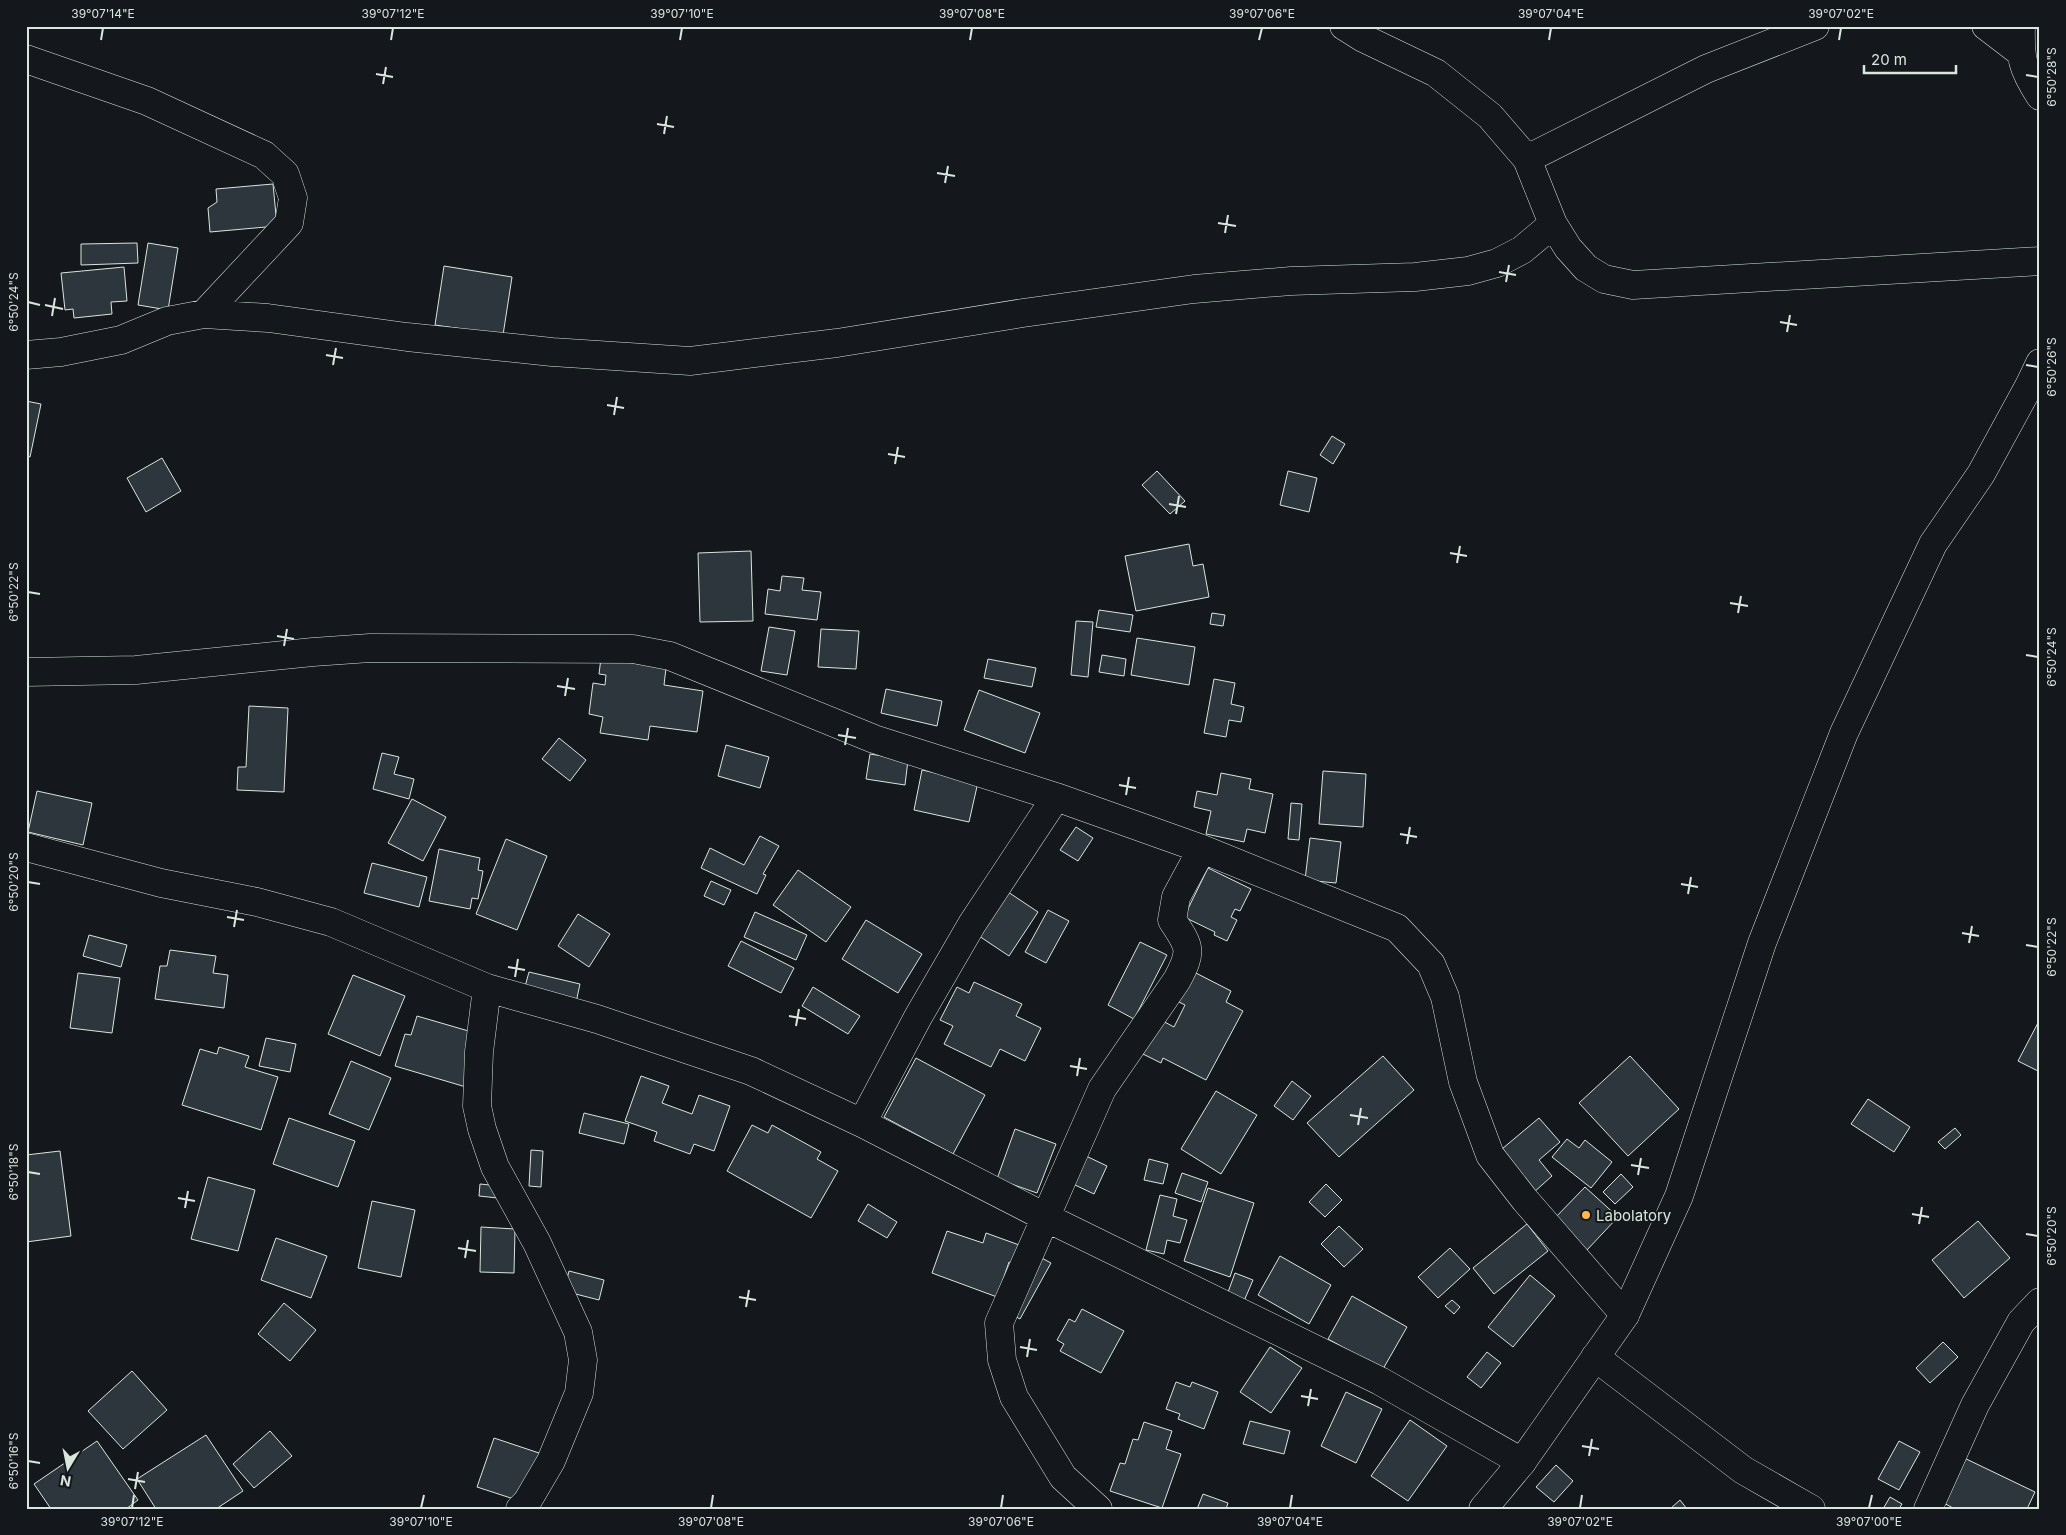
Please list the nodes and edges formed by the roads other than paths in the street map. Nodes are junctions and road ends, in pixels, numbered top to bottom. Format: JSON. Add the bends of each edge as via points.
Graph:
{"nodes":[{"id":1,"x":1344,"y":26,"type":"edge"},
{"id":2,"x":1815,"y":26,"type":"edge"},
{"id":3,"x":1986,"y":26,"type":"edge"},
{"id":4,"x":2021,"y":39,"type":"edge"},
{"id":5,"x":26,"y":58,"type":"edge"},
{"id":6,"x":2040,"y":96,"type":"edge"},
{"id":7,"x":1527,"y":159,"type":"junction"},
{"id":8,"x":1553,"y":224,"type":"junction"},
{"id":9,"x":2040,"y":262,"type":"edge"},
{"id":10,"x":204,"y":314,"type":"junction"},
{"id":11,"x":26,"y":355,"type":"edge"},
{"id":12,"x":2040,"y":363,"type":"edge"},
{"id":13,"x":26,"y":672,"type":"edge"},
{"id":14,"x":1056,"y":797,"type":"junction"},
{"id":15,"x":26,"y":847,"type":"edge"},
{"id":16,"x":1202,"y":849,"type":"junction"},
{"id":17,"x":487,"y":988,"type":"junction"},
{"id":18,"x":862,"y":1123,"type":"junction"},
{"id":19,"x":1047,"y":1218,"type":"junction"},
{"id":20,"x":2040,"y":1302,"type":"edge"},
{"id":21,"x":1625,"y":1315,"type":"junction"},
{"id":22,"x":1596,"y":1357,"type":"junction"},
{"id":23,"x":1522,"y":1462,"type":"junction"},
{"id":24,"x":520,"y":1509,"type":"edge"},
{"id":25,"x":1098,"y":1509,"type":"edge"},
{"id":26,"x":1483,"y":1509,"type":"edge"},
{"id":27,"x":1811,"y":1509,"type":"edge"},
{"id":28,"x":1928,"y":1509,"type":"edge"}],
"edges":[{"from":1,"to":7,"type":"street","via":[[1436,73],[1490,116]]},
{"from":2,"to":7,"type":"street","via":[[1706,69]]},
{"from":3,"to":4,"type":"street"},
{"from":4,"to":6,"type":"street","via":[[2026,75]]},
{"from":5,"to":10,"type":"street","via":[[147,101],[264,155],[285,174],[293,198],[288,223]]},
{"from":7,"to":8,"type":"street"},
{"from":8,"to":9,"type":"street","via":[[1586,268],[1604,279],[1633,285]]},
{"from":8,"to":10,"type":"street","via":[[1522,250],[1468,270],[1415,277],[1291,280],[1194,289],[837,343],[690,361],[552,352],[268,318]]},
{"from":10,"to":11,"type":"street","via":[[167,321],[121,340]]},
{"from":12,"to":21,"type":"street","via":[[1980,474],[1933,544],[1844,733],[1762,942],[1679,1196]]},
{"from":13,"to":14,"type":"street","via":[[136,670],[370,648],[634,649],[670,656],[874,739]]},
{"from":14,"to":16,"type":"street"},
{"from":14,"to":18,"type":"street","via":[[972,924]]},
{"from":15,"to":17,"type":"street","via":[[161,883],[257,902],[331,922]]},
{"from":16,"to":19,"type":"street","via":[[1176,897],[1173,912],[1172,920],[1188,944],[1186,964],[1102,1090]]},
{"from":16,"to":21,"type":"street","via":[[1397,928],[1431,964],[1445,997],[1463,1082],[1490,1155]]},
{"from":17,"to":18,"type":"street","via":[[597,1019],[751,1071]]},
{"from":17,"to":24,"type":"street","via":[[479,1052],[477,1106],[482,1129],[495,1167],[537,1243],[578,1332],[583,1360],[579,1393],[551,1461]]},
{"from":18,"to":19,"type":"street"},
{"from":19,"to":23,"type":"street","via":[[1380,1381]]},
{"from":19,"to":25,"type":"street","via":[[999,1323],[1002,1360],[1014,1397],[1063,1477]]},
{"from":20,"to":28,"type":"street","via":[[2021,1322],[1979,1397]]},
{"from":21,"to":22,"type":"street"},
{"from":22,"to":23,"type":"street"},
{"from":22,"to":27,"type":"street","via":[[1743,1470]]},
{"from":23,"to":26,"type":"street"}]}
